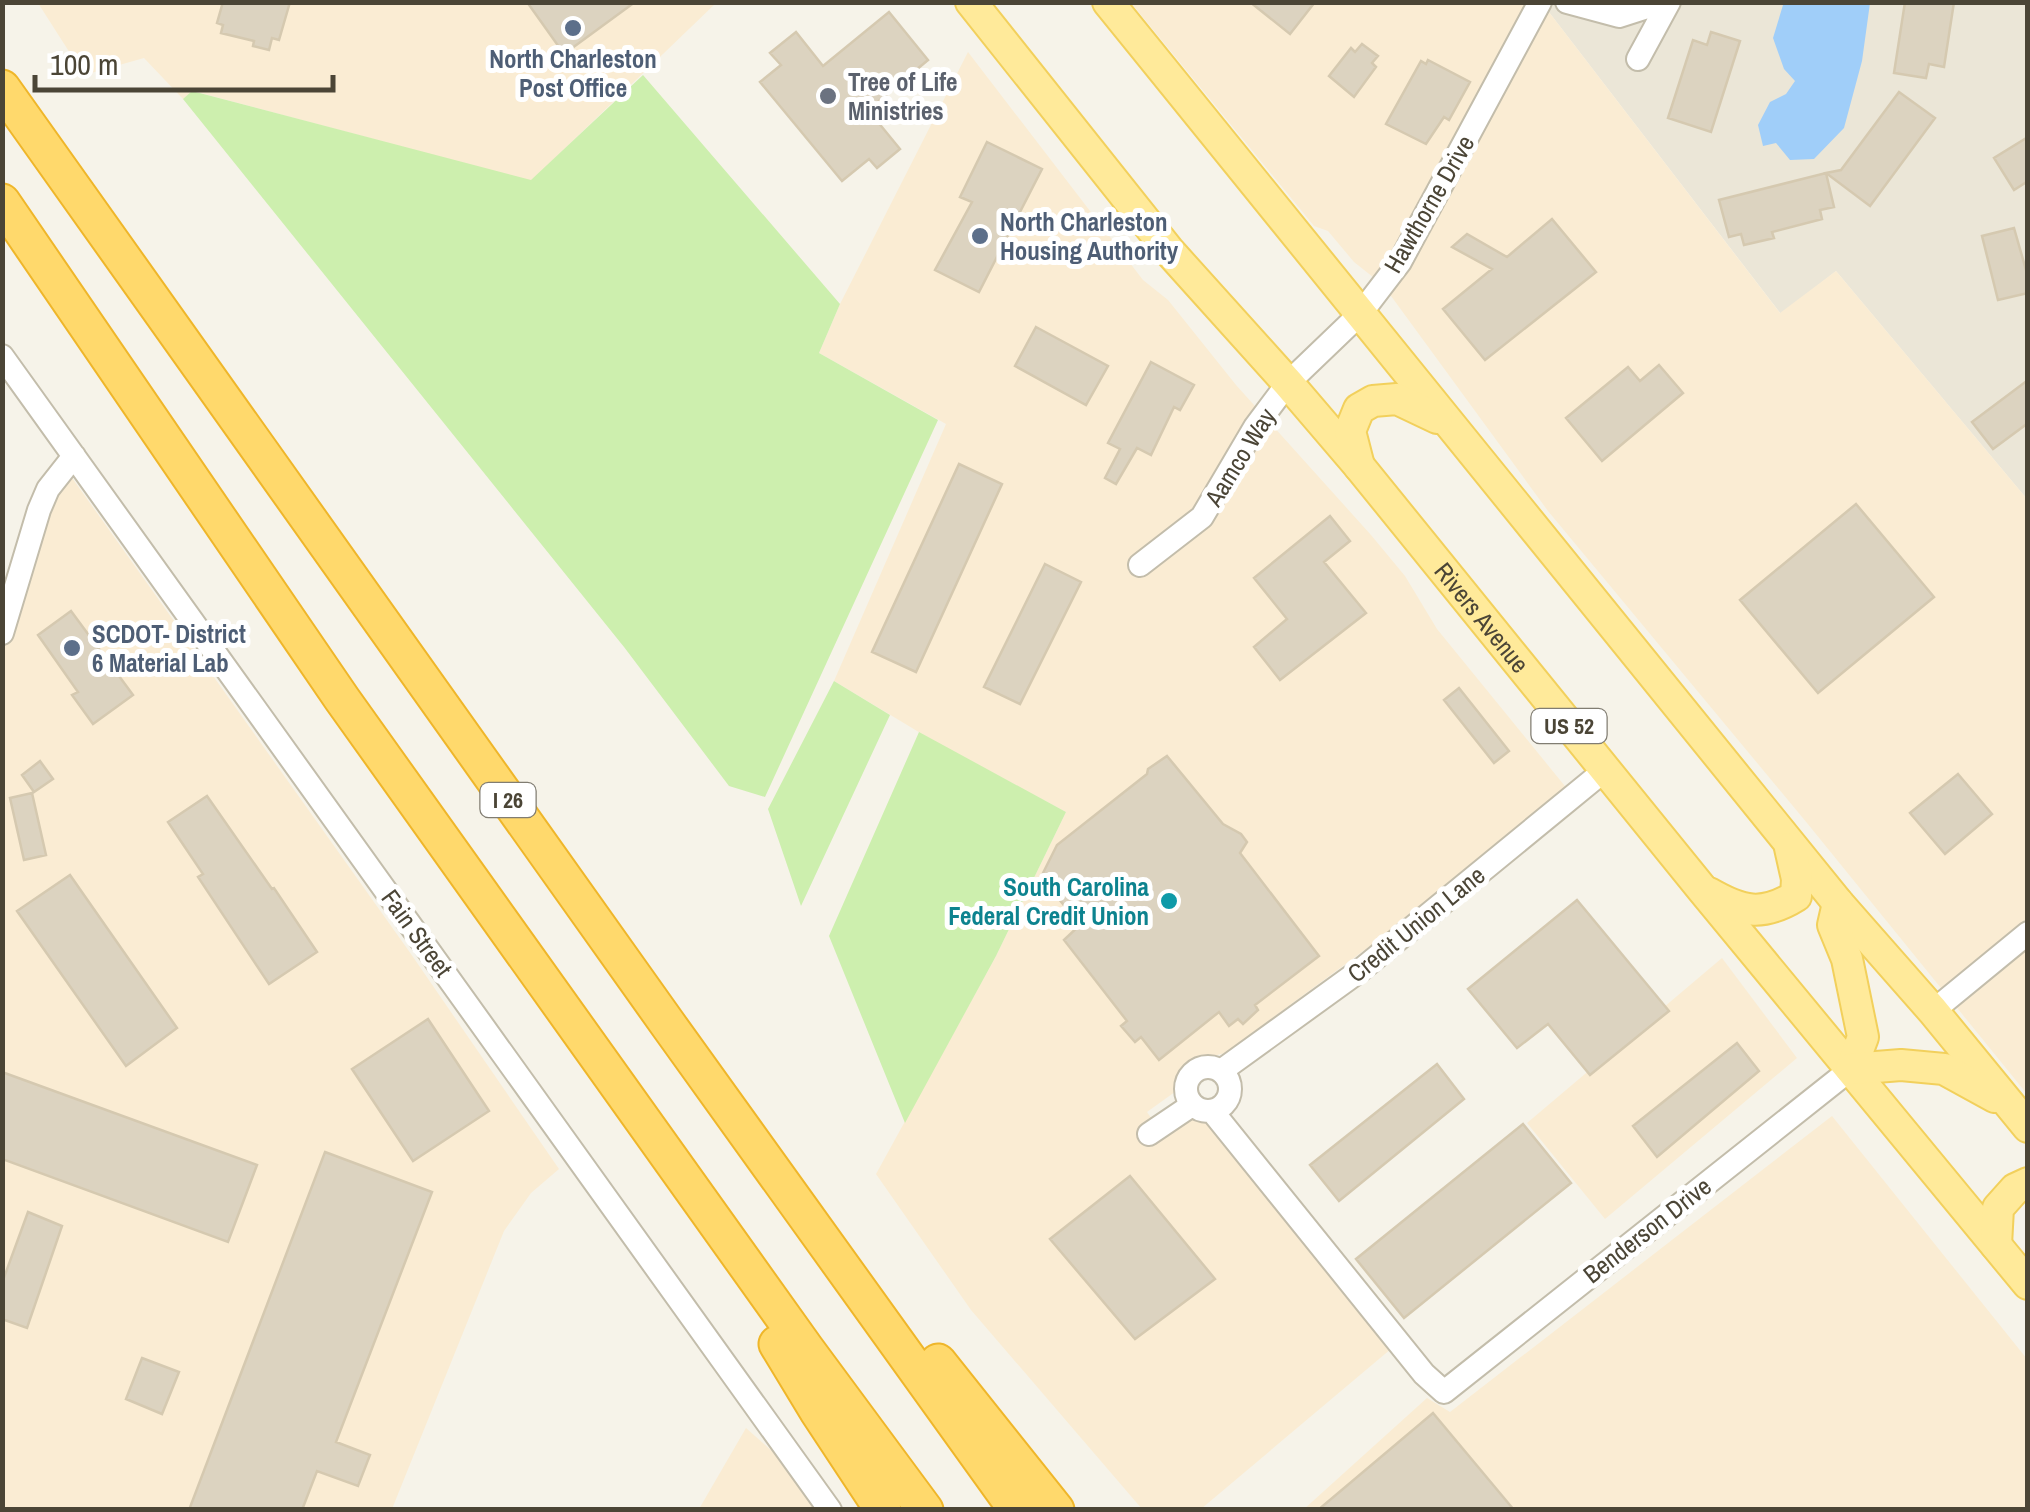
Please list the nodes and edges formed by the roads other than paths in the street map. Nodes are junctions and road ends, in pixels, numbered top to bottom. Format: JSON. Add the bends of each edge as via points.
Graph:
{"nodes":[{"id":1,"x":971,"y":2,"type":"edge"},
{"id":2,"x":1108,"y":2,"type":"edge"},
{"id":3,"x":1540,"y":2,"type":"edge"},
{"id":4,"x":1567,"y":2,"type":"edge"},
{"id":5,"x":1655,"y":6,"type":"edge"},
{"id":6,"x":1638,"y":59,"type":"dead end"},
{"id":7,"x":2,"y":88,"type":"edge"},
{"id":8,"x":2,"y":202,"type":"edge"},
{"id":9,"x":1361,"y":314,"type":"junction"},
{"id":10,"x":2,"y":356,"type":"edge"},
{"id":11,"x":1288,"y":383,"type":"junction"},
{"id":12,"x":1445,"y":421,"type":"junction"},
{"id":13,"x":74,"y":456,"type":"junction"},
{"id":14,"x":1359,"y":466,"type":"junction"},
{"id":15,"x":1140,"y":565,"type":"dead end"},
{"id":16,"x":2,"y":633,"type":"edge"},
{"id":17,"x":1605,"y":770,"type":"junction"},
{"id":18,"x":1788,"y":842,"type":"junction"},
{"id":19,"x":1702,"y":889,"type":"junction"},
{"id":20,"x":1838,"y":903,"type":"junction"},
{"id":21,"x":2028,"y":933,"type":"edge"},
{"id":22,"x":1932,"y":1011,"type":"junction"},
{"id":23,"x":1850,"y":1069,"type":"junction"},
{"id":24,"x":1221,"y":1071,"type":"junction"},
{"id":25,"x":2008,"y":1103,"type":"junction"},
{"id":26,"x":1202,"y":1108,"type":"junction"},
{"id":27,"x":731,"y":1112,"type":"junction"},
{"id":28,"x":2028,"y":1127,"type":"edge"},
{"id":29,"x":1149,"y":1134,"type":"dead end"},
{"id":30,"x":684,"y":1178,"type":"junction"},
{"id":31,"x":2028,"y":1183,"type":"edge"},
{"id":32,"x":1996,"y":1245,"type":"junction"},
{"id":33,"x":2028,"y":1284,"type":"edge"},
{"id":34,"x":830,"y":1510,"type":"edge"},
{"id":35,"x":882,"y":1510,"type":"edge"},
{"id":36,"x":925,"y":1510,"type":"edge"},
{"id":37,"x":1017,"y":1510,"type":"edge"},
{"id":38,"x":1056,"y":1510,"type":"edge"}],
"edges":[{"from":1,"to":11,"type":"main road","name":"Rivers Avenue","number":"US 52","via":[[1170,252]]},
{"from":2,"to":9,"type":"main road"},
{"from":3,"to":9,"type":"street","name":"Hawthorne Drive","via":[[1400,262]]},
{"from":4,"to":5,"type":"street","via":[[1619,16]]},
{"from":5,"to":6,"type":"street"},
{"from":7,"to":27,"type":"highway","number":"I 26"},
{"from":8,"to":30,"type":"highway","via":[[342,699]]},
{"from":9,"to":11,"type":"street","name":"Hawthorne Drive"},
{"from":9,"to":12,"type":"main road"},
{"from":10,"to":13,"type":"street","name":"Fain Street"},
{"from":11,"to":14,"type":"main road","name":"Rivers Avenue","number":"US 52"},
{"from":11,"to":15,"type":"street","name":"Aamco Way","via":[[1202,517]]},
{"from":12,"to":14,"type":"main road","via":[[1397,399],[1373,401],[1360,408],[1350,430]]},
{"from":12,"to":18,"type":"main road"},
{"from":13,"to":16,"type":"street","via":[[39,510]]},
{"from":13,"to":34,"type":"street","name":"Fain Street"},
{"from":14,"to":17,"type":"main road","name":"Rivers Avenue","number":"US 52"},
{"from":17,"to":19,"type":"main road","name":"Rivers Avenue","number":"US 52"},
{"from":17,"to":24,"type":"street","name":"Credit Union Lane","via":[[1362,969]]},
{"from":18,"to":19,"type":"main road","via":[[1796,896],[1777,908],[1755,911]]},
{"from":18,"to":20,"type":"main road"},
{"from":19,"to":23,"type":"main road","name":"Rivers Avenue","number":"US 52"},
{"from":20,"to":22,"type":"main road"},
{"from":20,"to":23,"type":"main road","via":[[1833,925],[1848,959],[1862,1037]]},
{"from":21,"to":22,"type":"street"},
{"from":22,"to":25,"type":"main road"},
{"from":23,"to":25,"type":"main road","via":[[1944,1069]]},
{"from":23,"to":26,"type":"street","name":"Benderson Drive","via":[[1444,1392]]},
{"from":23,"to":32,"type":"main road","name":"Rivers Avenue","number":"US 52"},
{"from":24,"to":26,"type":"street","via":[[1230,1084],[1224,1104]]},
{"from":24,"to":26,"type":"street","via":[[1207,1067],[1186,1084]]},
{"from":25,"to":28,"type":"main road"},
{"from":26,"to":29,"type":"street"},
{"from":27,"to":37,"type":"highway","number":"I 26"},
{"from":27,"to":38,"type":"highway","via":[[789,1175]]},
{"from":30,"to":35,"type":"highway","via":[[816,1410]]},
{"from":30,"to":36,"type":"highway"},
{"from":31,"to":32,"type":"main road","via":[[1998,1208]]},
{"from":32,"to":33,"type":"main road","name":"Rivers Avenue","number":"US 52"}]}
